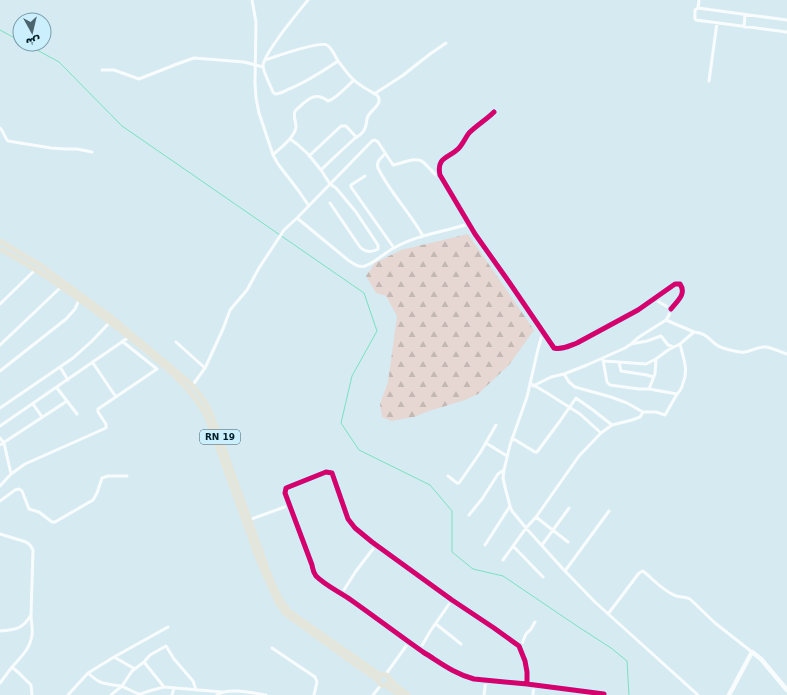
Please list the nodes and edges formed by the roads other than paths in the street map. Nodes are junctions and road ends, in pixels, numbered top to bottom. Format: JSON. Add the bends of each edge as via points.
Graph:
{"nodes":[{"id":1,"x":252,"y":0,"type":"edge"},
{"id":2,"x":308,"y":0,"type":"edge"},
{"id":3,"x":699,"y":0,"type":"edge"},
{"id":4,"x":698,"y":8,"type":"junction"},
{"id":5,"x":745,"y":15,"type":"junction"},
{"id":6,"x":787,"y":20,"type":"edge"},
{"id":7,"x":717,"y":23,"type":"junction"},
{"id":8,"x":744,"y":27,"type":"junction"},
{"id":9,"x":787,"y":32,"type":"edge"},
{"id":10,"x":446,"y":43,"type":"dead end"},
{"id":11,"x":265,"y":60,"type":"junction"},
{"id":12,"x":338,"y":61,"type":"junction"},
{"id":13,"x":256,"y":64,"type":"junction"},
{"id":14,"x":263,"y":67,"type":"junction"},
{"id":15,"x":102,"y":70,"type":"dead end"},
{"id":16,"x":354,"y":80,"type":"junction"},
{"id":17,"x":709,"y":81,"type":"dead end"},
{"id":18,"x":374,"y":94,"type":"junction"},
{"id":19,"x":494,"y":112,"type":"dead end"},
{"id":20,"x":0,"y":128,"type":"edge"},
{"id":21,"x":356,"y":137,"type":"junction"},
{"id":22,"x":290,"y":139,"type":"junction"},
{"id":23,"x":92,"y":152,"type":"dead end"},
{"id":24,"x":385,"y":154,"type":"junction"},
{"id":25,"x":273,"y":155,"type":"junction"},
{"id":26,"x":309,"y":156,"type":"junction"},
{"id":27,"x":320,"y":170,"type":"junction"},
{"id":28,"x":365,"y":176,"type":"dead end"},
{"id":29,"x":441,"y":178,"type":"junction"},
{"id":30,"x":330,"y":184,"type":"junction"},
{"id":31,"x":330,"y":203,"type":"dead end"},
{"id":32,"x":309,"y":206,"type":"junction"},
{"id":33,"x":297,"y":218,"type":"junction"},
{"id":34,"x":468,"y":224,"type":"junction"},
{"id":35,"x":423,"y":236,"type":"junction"},
{"id":36,"x":0,"y":241,"type":"edge"},
{"id":37,"x":394,"y":248,"type":"junction"},
{"id":38,"x":0,"y":249,"type":"edge"},
{"id":39,"x":33,"y":261,"type":"junction"},
{"id":40,"x":40,"y":265,"type":"junction"},
{"id":41,"x":30,"y":266,"type":"junction"},
{"id":42,"x":36,"y":270,"type":"junction"},
{"id":43,"x":61,"y":288,"type":"junction"},
{"id":44,"x":654,"y":299,"type":"junction"},
{"id":45,"x":79,"y":300,"type":"junction"},
{"id":46,"x":0,"y":304,"type":"edge"},
{"id":47,"x":671,"y":309,"type":"junction"},
{"id":48,"x":111,"y":320,"type":"junction"},
{"id":49,"x":666,"y":320,"type":"junction"},
{"id":50,"x":543,"y":332,"type":"junction"},
{"id":51,"x":694,"y":332,"type":"junction"},
{"id":52,"x":129,"y":337,"type":"junction"},
{"id":53,"x":123,"y":342,"type":"junction"},
{"id":54,"x":176,"y":342,"type":"dead end"},
{"id":55,"x":631,"y":344,"type":"junction"},
{"id":56,"x":680,"y":344,"type":"junction"},
{"id":57,"x":0,"y":345,"type":"edge"},
{"id":58,"x":674,"y":347,"type":"junction"},
{"id":59,"x":787,"y":354,"type":"edge"},
{"id":60,"x":656,"y":358,"type":"junction"},
{"id":61,"x":603,"y":360,"type":"junction"},
{"id":62,"x":619,"y":362,"type":"junction"},
{"id":63,"x":93,"y":363,"type":"junction"},
{"id":64,"x":60,"y":367,"type":"junction"},
{"id":65,"x":206,"y":368,"type":"junction"},
{"id":66,"x":0,"y":371,"type":"edge"},
{"id":67,"x":564,"y":374,"type":"junction"},
{"id":68,"x":653,"y":377,"type":"junction"},
{"id":69,"x":68,"y":380,"type":"junction"},
{"id":70,"x":190,"y":385,"type":"junction"},
{"id":71,"x":532,"y":385,"type":"junction"},
{"id":72,"x":57,"y":388,"type":"junction"},
{"id":73,"x":649,"y":389,"type":"junction"},
{"id":74,"x":198,"y":391,"type":"junction"},
{"id":75,"x":677,"y":394,"type":"junction"},
{"id":76,"x":193,"y":395,"type":"junction"},
{"id":77,"x":116,"y":397,"type":"junction"},
{"id":78,"x":67,"y":401,"type":"junction"},
{"id":79,"x":33,"y":404,"type":"junction"},
{"id":80,"x":569,"y":407,"type":"junction"},
{"id":81,"x":0,"y":408,"type":"edge"},
{"id":82,"x":643,"y":412,"type":"junction"},
{"id":83,"x":77,"y":414,"type":"dead end"},
{"id":84,"x":208,"y":414,"type":"junction"},
{"id":85,"x":42,"y":417,"type":"junction"},
{"id":86,"x":496,"y":425,"type":"dead end"},
{"id":87,"x":612,"y":425,"type":"junction"},
{"id":88,"x":0,"y":426,"type":"edge"},
{"id":89,"x":601,"y":433,"type":"junction"},
{"id":90,"x":0,"y":438,"type":"edge"},
{"id":91,"x":512,"y":438,"type":"junction"},
{"id":92,"x":4,"y":443,"type":"junction"},
{"id":93,"x":486,"y":443,"type":"junction"},
{"id":94,"x":0,"y":445,"type":"edge"},
{"id":95,"x":507,"y":456,"type":"junction"},
{"id":96,"x":504,"y":470,"type":"junction"},
{"id":97,"x":11,"y":474,"type":"junction"},
{"id":98,"x":127,"y":476,"type":"dead end"},
{"id":99,"x":448,"y":476,"type":"dead end"},
{"id":100,"x":0,"y":486,"type":"edge"},
{"id":101,"x":0,"y":501,"type":"edge"},
{"id":102,"x":290,"y":505,"type":"junction"},
{"id":103,"x":510,"y":506,"type":"junction"},
{"id":104,"x":569,"y":508,"type":"dead end"},
{"id":105,"x":609,"y":511,"type":"dead end"},
{"id":106,"x":469,"y":514,"type":"dead end"},
{"id":107,"x":536,"y":517,"type":"junction"},
{"id":108,"x":247,"y":521,"type":"junction"},
{"id":109,"x":526,"y":528,"type":"junction"},
{"id":110,"x":552,"y":530,"type":"junction"},
{"id":111,"x":0,"y":534,"type":"edge"},
{"id":112,"x":568,"y":542,"type":"dead end"},
{"id":113,"x":376,"y":545,"type":"junction"},
{"id":114,"x":485,"y":545,"type":"dead end"},
{"id":115,"x":542,"y":545,"type":"junction"},
{"id":116,"x":513,"y":546,"type":"junction"},
{"id":117,"x":503,"y":560,"type":"dead end"},
{"id":118,"x":565,"y":571,"type":"junction"},
{"id":119,"x":543,"y":577,"type":"dead end"},
{"id":120,"x":342,"y":593,"type":"junction"},
{"id":121,"x":452,"y":600,"type":"junction"},
{"id":122,"x":608,"y":614,"type":"junction"},
{"id":123,"x":31,"y":615,"type":"junction"},
{"id":124,"x":535,"y":622,"type":"dead end"},
{"id":125,"x":436,"y":624,"type":"junction"},
{"id":126,"x":168,"y":627,"type":"dead end"},
{"id":127,"x":0,"y":632,"type":"edge"},
{"id":128,"x":409,"y":642,"type":"junction"},
{"id":129,"x":461,"y":644,"type":"dead end"},
{"id":130,"x":272,"y":648,"type":"dead end"},
{"id":131,"x":520,"y":648,"type":"junction"},
{"id":132,"x":420,"y":649,"type":"junction"},
{"id":133,"x":752,"y":652,"type":"junction"},
{"id":134,"x":114,"y":657,"type":"junction"},
{"id":135,"x":144,"y":662,"type":"junction"},
{"id":136,"x":12,"y":667,"type":"junction"},
{"id":137,"x":135,"y":669,"type":"junction"},
{"id":138,"x":88,"y":673,"type":"junction"},
{"id":139,"x":383,"y":677,"type":"junction"},
{"id":140,"x":486,"y":680,"type":"junction"},
{"id":141,"x":0,"y":683,"type":"edge"},
{"id":142,"x":527,"y":684,"type":"junction"},
{"id":143,"x":384,"y":685,"type":"junction"},
{"id":144,"x":534,"y":685,"type":"junction"},
{"id":145,"x":122,"y":686,"type":"junction"},
{"id":146,"x":164,"y":687,"type":"junction"},
{"id":147,"x":174,"y":688,"type":"junction"},
{"id":148,"x":196,"y":690,"type":"junction"},
{"id":149,"x":787,"y":690,"type":"edge"},
{"id":150,"x":222,"y":692,"type":"junction"},
{"id":151,"x":604,"y":694,"type":"dead end"},
{"id":152,"x":32,"y":695,"type":"edge"},
{"id":153,"x":68,"y":695,"type":"edge"},
{"id":154,"x":111,"y":695,"type":"edge"},
{"id":155,"x":139,"y":695,"type":"edge"},
{"id":156,"x":172,"y":695,"type":"edge"},
{"id":157,"x":217,"y":695,"type":"edge"},
{"id":158,"x":266,"y":695,"type":"edge"},
{"id":159,"x":314,"y":695,"type":"edge"},
{"id":160,"x":373,"y":695,"type":"edge"},
{"id":161,"x":400,"y":695,"type":"edge"},
{"id":162,"x":408,"y":695,"type":"edge"},
{"id":163,"x":484,"y":695,"type":"edge"},
{"id":164,"x":533,"y":695,"type":"edge"},
{"id":165,"x":698,"y":695,"type":"edge"},
{"id":166,"x":729,"y":695,"type":"edge"}],
"edges":[{"from":1,"to":13,"type":"street","via":[[256,22]]},
{"from":2,"to":11,"type":"street","via":[[274,44]]},
{"from":3,"to":4,"type":"street"},
{"from":4,"to":5,"type":"street"},
{"from":4,"to":7,"type":"street","via":[[695,10],[696,20]]},
{"from":5,"to":6,"type":"street"},
{"from":5,"to":8,"type":"street"},
{"from":7,"to":8,"type":"street"},
{"from":7,"to":17,"type":"street"},
{"from":8,"to":9,"type":"street"},
{"from":10,"to":18,"type":"street"},
{"from":11,"to":12,"type":"street","via":[[322,44],[328,46]]},
{"from":11,"to":14,"type":"street"},
{"from":12,"to":14,"type":"street","via":[[294,88],[276,95]]},
{"from":12,"to":16,"type":"street"},
{"from":13,"to":14,"type":"street"},
{"from":13,"to":15,"type":"street","via":[[194,58],[138,79],[114,70]]},
{"from":13,"to":25,"type":"street","via":[[256,98]]},
{"from":16,"to":18,"type":"street"},
{"from":16,"to":22,"type":"street","via":[[331,100],[320,96],[312,97],[294,112],[296,128]]},
{"from":18,"to":21,"type":"street","via":[[379,97],[379,102],[368,116],[366,129]]},
{"from":19,"to":29,"type":"street","via":[[469,133],[458,149],[441,161]]},
{"from":20,"to":23,"type":"street","via":[[8,141],[51,148],[77,148]]},
{"from":21,"to":26,"type":"street","via":[[346,126],[341,126]]},
{"from":21,"to":27,"type":"street"},
{"from":22,"to":25,"type":"street"},
{"from":22,"to":26,"type":"street"},
{"from":24,"to":29,"type":"street","via":[[393,165],[411,160],[422,161]]},
{"from":24,"to":30,"type":"street","via":[[374,140]]},
{"from":24,"to":35,"type":"street","via":[[377,164],[378,168]]},
{"from":25,"to":32,"type":"street"},
{"from":26,"to":27,"type":"street"},
{"from":27,"to":30,"type":"street"},
{"from":28,"to":37,"type":"street","via":[[350,185]]},
{"from":29,"to":34,"type":"street"},
{"from":30,"to":31,"type":"street","via":[[356,212],[378,245],[378,249],[369,252],[363,250]]},
{"from":30,"to":32,"type":"street"},
{"from":32,"to":33,"type":"street"},
{"from":33,"to":37,"type":"street","via":[[355,265],[365,266]]},
{"from":33,"to":65,"type":"street","via":[[275,242],[247,290],[230,310]]},
{"from":34,"to":35,"type":"street"},
{"from":34,"to":50,"type":"street"},
{"from":35,"to":37,"type":"street"},
{"from":36,"to":39,"type":"main road","number":"RN 19"},
{"from":38,"to":41,"type":"main road","number":"RN 19"},
{"from":39,"to":40,"type":"main road","number":"RN 19"},
{"from":39,"to":41,"type":"main road"},
{"from":40,"to":42,"type":"main road"},
{"from":40,"to":48,"type":"main road","number":"RN 19"},
{"from":41,"to":42,"type":"main road","number":"RN 19"},
{"from":42,"to":43,"type":"main road","number":"RN 19"},
{"from":42,"to":46,"type":"street"},
{"from":43,"to":45,"type":"main road","number":"RN 19"},
{"from":43,"to":57,"type":"street"},
{"from":44,"to":47,"type":"street"},
{"from":44,"to":47,"type":"street","via":[[675,284],[680,284],[682,295]]},
{"from":44,"to":50,"type":"street","via":[[566,348],[554,348]]},
{"from":45,"to":48,"type":"main road","number":"RN 19"},
{"from":45,"to":66,"type":"street","via":[[66,319]]},
{"from":47,"to":49,"type":"street"},
{"from":48,"to":52,"type":"main road","number":"RN 19"},
{"from":48,"to":64,"type":"street","via":[[84,349]]},
{"from":48,"to":70,"type":"main road","number":"RN 19"},
{"from":49,"to":51,"type":"street"},
{"from":49,"to":55,"type":"street"},
{"from":50,"to":71,"type":"street"},
{"from":51,"to":56,"type":"street"},
{"from":51,"to":59,"type":"street","via":[[706,335],[721,348],[743,352],[766,347]]},
{"from":52,"to":53,"type":"street"},
{"from":52,"to":70,"type":"main road","number":"RN 19"},
{"from":53,"to":63,"type":"street"},
{"from":53,"to":77,"type":"street","via":[[157,369]]},
{"from":54,"to":65,"type":"street"},
{"from":55,"to":58,"type":"street","via":[[660,336]]},
{"from":55,"to":61,"type":"street"},
{"from":56,"to":58,"type":"street"},
{"from":56,"to":75,"type":"street","via":[[686,378]]},
{"from":58,"to":60,"type":"street"},
{"from":60,"to":62,"type":"street","via":[[646,364]]},
{"from":60,"to":68,"type":"street"},
{"from":61,"to":62,"type":"street"},
{"from":61,"to":67,"type":"street"},
{"from":61,"to":73,"type":"street","via":[[608,384]]},
{"from":62,"to":68,"type":"street","via":[[621,371]]},
{"from":63,"to":69,"type":"street"},
{"from":63,"to":77,"type":"street"},
{"from":64,"to":69,"type":"street"},
{"from":64,"to":81,"type":"street"},
{"from":65,"to":70,"type":"street"},
{"from":67,"to":71,"type":"street"},
{"from":67,"to":82,"type":"street","via":[[575,387],[611,397]]},
{"from":68,"to":73,"type":"street"},
{"from":69,"to":72,"type":"street"},
{"from":70,"to":74,"type":"main road","number":"RN 19"},
{"from":70,"to":76,"type":"main road","number":"RN 19"},
{"from":71,"to":80,"type":"street"},
{"from":71,"to":91,"type":"street"},
{"from":72,"to":78,"type":"street"},
{"from":72,"to":79,"type":"street"},
{"from":73,"to":75,"type":"street"},
{"from":74,"to":76,"type":"main road"},
{"from":74,"to":84,"type":"main road","number":"RN 19","via":[[206,403]]},
{"from":75,"to":82,"type":"street","via":[[665,415]]},
{"from":76,"to":84,"type":"main road","number":"RN 19"},
{"from":77,"to":97,"type":"street","via":[[98,409],[106,428],[25,464]]},
{"from":78,"to":83,"type":"street"},
{"from":78,"to":85,"type":"street"},
{"from":79,"to":85,"type":"street"},
{"from":79,"to":88,"type":"street"},
{"from":80,"to":87,"type":"street","via":[[576,398]]},
{"from":80,"to":89,"type":"street"},
{"from":80,"to":91,"type":"street","via":[[537,452]]},
{"from":82,"to":87,"type":"street","via":[[638,418]]},
{"from":84,"to":108,"type":"main road","number":"RN 19"},
{"from":85,"to":92,"type":"street"},
{"from":86,"to":93,"type":"street"},
{"from":87,"to":89,"type":"street"},
{"from":89,"to":107,"type":"street","via":[[579,456]]},
{"from":90,"to":92,"type":"street"},
{"from":91,"to":95,"type":"street"},
{"from":92,"to":94,"type":"street"},
{"from":92,"to":97,"type":"street"},
{"from":93,"to":95,"type":"street"},
{"from":93,"to":99,"type":"street","via":[[459,483]]},
{"from":95,"to":96,"type":"street"},
{"from":96,"to":103,"type":"street"},
{"from":96,"to":106,"type":"street","via":[[498,474]]},
{"from":97,"to":100,"type":"street"},
{"from":98,"to":101,"type":"street","via":[[102,478],[92,500],[55,522],[39,512],[29,510],[19,489]]},
{"from":102,"to":108,"type":"street"},
{"from":102,"to":113,"type":"street","via":[[285,493],[286,488],[326,472],[332,473],[348,519],[363,536]]},
{"from":102,"to":120,"type":"street","via":[[313,571],[325,584]]},
{"from":103,"to":109,"type":"street"},
{"from":103,"to":114,"type":"street"},
{"from":104,"to":110,"type":"street"},
{"from":105,"to":118,"type":"street"},
{"from":107,"to":109,"type":"street"},
{"from":107,"to":110,"type":"street"},
{"from":108,"to":139,"type":"main road","number":"RN 19","via":[[258,558],[284,612],[349,660]]},
{"from":109,"to":115,"type":"street"},
{"from":109,"to":116,"type":"street"},
{"from":110,"to":112,"type":"street"},
{"from":110,"to":115,"type":"street"},
{"from":111,"to":123,"type":"street","via":[[26,542],[33,550]]},
{"from":113,"to":120,"type":"street"},
{"from":113,"to":121,"type":"street"},
{"from":115,"to":118,"type":"street"},
{"from":116,"to":117,"type":"street"},
{"from":116,"to":119,"type":"street"},
{"from":118,"to":122,"type":"street"},
{"from":120,"to":128,"type":"street"},
{"from":121,"to":125,"type":"street"},
{"from":121,"to":131,"type":"street"},
{"from":122,"to":133,"type":"street","via":[[639,572],[643,571],[674,596],[688,597],[714,623]]},
{"from":122,"to":165,"type":"street"},
{"from":123,"to":127,"type":"street","via":[[22,627]]},
{"from":123,"to":136,"type":"street","via":[[32,634],[29,647]]},
{"from":124,"to":131,"type":"street"},
{"from":125,"to":129,"type":"street"},
{"from":125,"to":132,"type":"street"},
{"from":126,"to":134,"type":"street"},
{"from":128,"to":132,"type":"street"},
{"from":128,"to":139,"type":"street"},
{"from":130,"to":159,"type":"street","via":[[315,676],[317,682]]},
{"from":131,"to":142,"type":"street","via":[[525,660]]},
{"from":132,"to":140,"type":"street","via":[[451,670]]},
{"from":133,"to":149,"type":"main road"},
{"from":133,"to":166,"type":"main road"},
{"from":134,"to":137,"type":"street"},
{"from":134,"to":138,"type":"street"},
{"from":135,"to":137,"type":"street"},
{"from":135,"to":146,"type":"street"},
{"from":135,"to":148,"type":"street","via":[[150,655],[166,646],[193,681]]},
{"from":136,"to":141,"type":"street"},
{"from":136,"to":152,"type":"street","via":[[31,685]]},
{"from":137,"to":145,"type":"street"},
{"from":138,"to":145,"type":"street","via":[[102,683]]},
{"from":138,"to":153,"type":"street"},
{"from":139,"to":143,"type":"main road","via":[[388,683]]},
{"from":139,"to":143,"type":"main road","via":[[378,682]]},
{"from":139,"to":162,"type":"main road","number":"RN 19"},
{"from":140,"to":142,"type":"street"},
{"from":140,"to":163,"type":"street"},
{"from":142,"to":144,"type":"street"},
{"from":143,"to":160,"type":"street"},
{"from":143,"to":161,"type":"main road"},
{"from":144,"to":151,"type":"street"},
{"from":144,"to":164,"type":"street"},
{"from":145,"to":154,"type":"street"},
{"from":145,"to":155,"type":"street"},
{"from":146,"to":147,"type":"street"},
{"from":146,"to":155,"type":"street"},
{"from":147,"to":148,"type":"street"},
{"from":147,"to":156,"type":"street"},
{"from":148,"to":150,"type":"street"},
{"from":150,"to":157,"type":"street"},
{"from":150,"to":158,"type":"street"}]}
